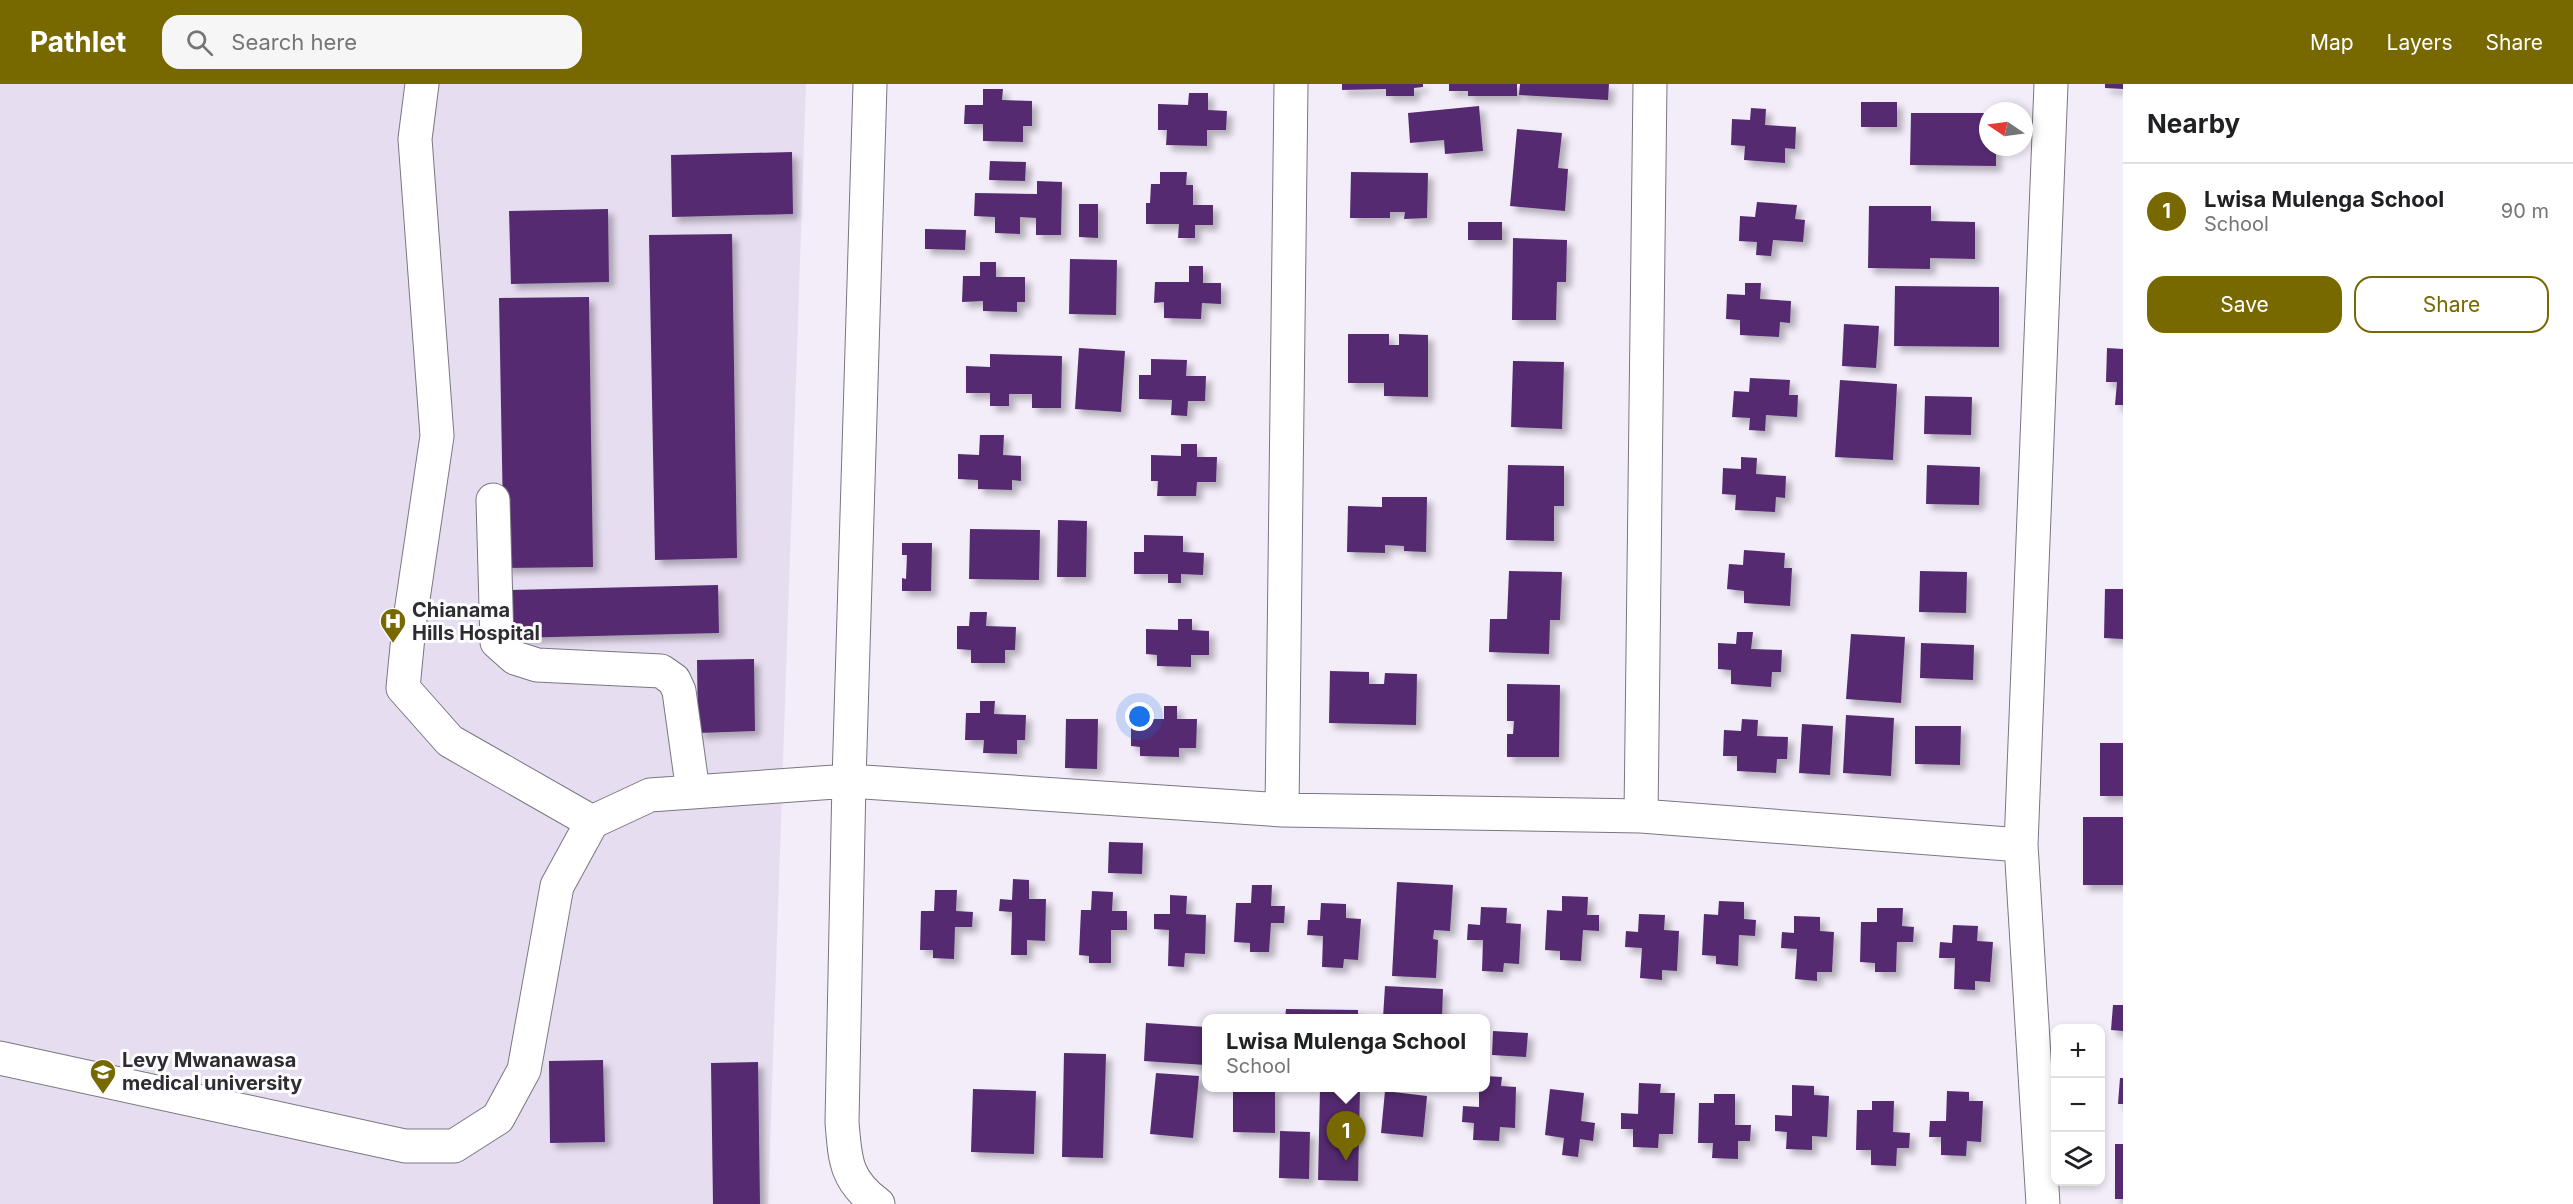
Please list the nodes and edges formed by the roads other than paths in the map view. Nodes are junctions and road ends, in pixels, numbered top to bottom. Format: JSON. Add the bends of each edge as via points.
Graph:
{"nodes":[{"id":1,"x":422,"y":84,"type":"edge"},
{"id":2,"x":870,"y":84,"type":"edge"},
{"id":3,"x":1291,"y":84,"type":"edge"},
{"id":4,"x":1650,"y":84,"type":"edge"},
{"id":5,"x":2051,"y":84,"type":"edge"},
{"id":6,"x":493,"y":500,"type":"dead end"},
{"id":7,"x":849,"y":782,"type":"junction"},
{"id":8,"x":693,"y":792,"type":"junction"},
{"id":9,"x":1282,"y":810,"type":"junction"},
{"id":10,"x":1641,"y":816,"type":"junction"},
{"id":11,"x":592,"y":822,"type":"junction"},
{"id":12,"x":2021,"y":845,"type":"junction"},
{"id":13,"x":0,"y":1058,"type":"edge"},
{"id":14,"x":878,"y":1204,"type":"edge"},
{"id":15,"x":2043,"y":1204,"type":"edge"}],
"edges":[{"from":1,"to":11,"type":"street","via":[[415,139],[437,436],[403,688],[450,741]]},
{"from":2,"to":7,"type":"street"},
{"from":3,"to":9,"type":"street"},
{"from":4,"to":10,"type":"street"},
{"from":5,"to":12,"type":"street"},
{"from":6,"to":8,"type":"street","via":[[497,642],[515,658],[537,665],[661,671],[674,680],[679,691]]},
{"from":7,"to":8,"type":"street"},
{"from":7,"to":9,"type":"street"},
{"from":7,"to":14,"type":"street","via":[[842,1122],[846,1161],[861,1192]]},
{"from":8,"to":11,"type":"street","via":[[650,795]]},
{"from":9,"to":10,"type":"street"},
{"from":10,"to":12,"type":"street"},
{"from":11,"to":13,"type":"street","via":[[557,886],[524,1070],[498,1118],[454,1146],[405,1146]]},
{"from":12,"to":15,"type":"street"}]}
